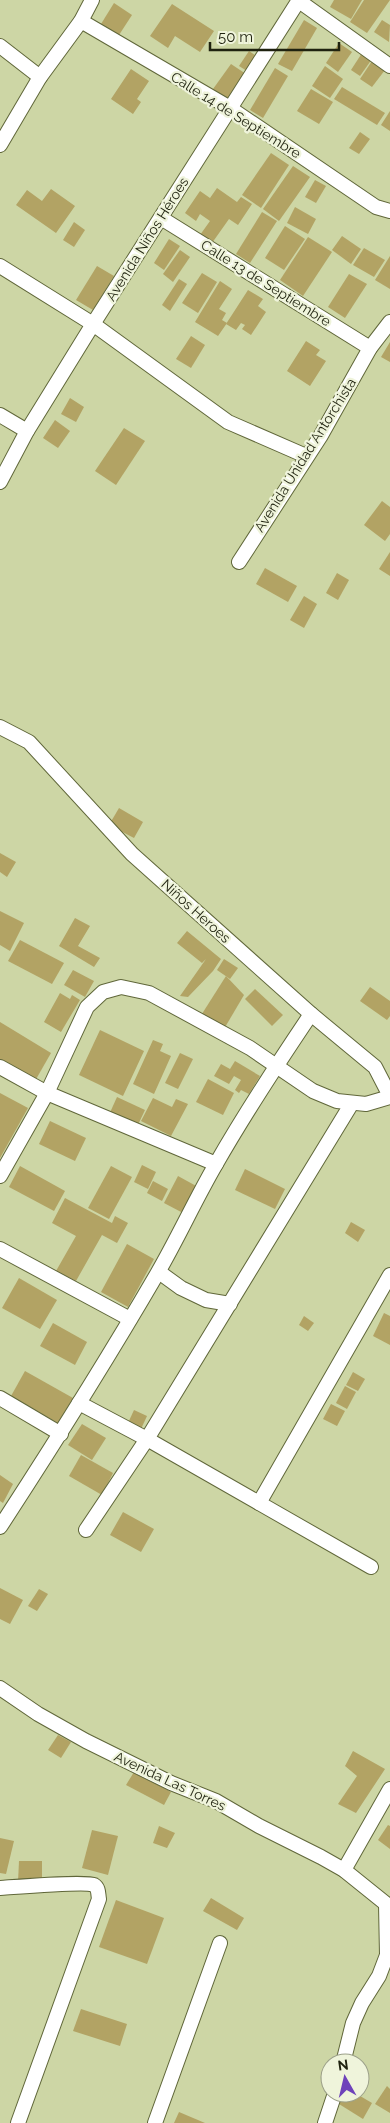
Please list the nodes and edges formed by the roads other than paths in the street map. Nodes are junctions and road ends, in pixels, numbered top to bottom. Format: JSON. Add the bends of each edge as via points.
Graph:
{"nodes":[{"id":1,"x":92,"y":0,"type":"edge"},
{"id":2,"x":299,"y":1,"type":"edge"},
{"id":3,"x":81,"y":21,"type":"junction"},
{"id":4,"x":0,"y":46,"type":"edge"},
{"id":5,"x":390,"y":66,"type":"edge"},
{"id":6,"x":40,"y":77,"type":"junction"},
{"id":7,"x":230,"y":108,"type":"junction"},
{"id":8,"x":0,"y":145,"type":"edge"},
{"id":9,"x":390,"y":211,"type":"edge"},
{"id":10,"x":161,"y":218,"type":"junction"},
{"id":11,"x":0,"y":266,"type":"edge"},
{"id":12,"x":390,"y":322,"type":"edge"},
{"id":13,"x":93,"y":324,"type":"junction"},
{"id":14,"x":370,"y":348,"type":"junction"},
{"id":15,"x":0,"y":415,"type":"edge"},
{"id":16,"x":27,"y":431,"type":"junction"},
{"id":17,"x":306,"y":456,"type":"junction"},
{"id":18,"x":0,"y":482,"type":"edge"},
{"id":19,"x":239,"y":562,"type":"dead end"},
{"id":20,"x":0,"y":727,"type":"edge"},
{"id":21,"x":311,"y":1014,"type":"junction"},
{"id":22,"x":276,"y":1066,"type":"junction"},
{"id":23,"x":0,"y":1067,"type":"edge"},
{"id":24,"x":46,"y":1093,"type":"junction"},
{"id":25,"x":390,"y":1097,"type":"edge"},
{"id":26,"x":352,"y":1103,"type":"junction"},
{"id":27,"x":216,"y":1164,"type":"junction"},
{"id":28,"x":0,"y":1176,"type":"edge"},
{"id":29,"x":0,"y":1249,"type":"edge"},
{"id":30,"x":159,"y":1272,"type":"junction"},
{"id":31,"x":390,"y":1275,"type":"edge"},
{"id":32,"x":230,"y":1304,"type":"junction"},
{"id":33,"x":130,"y":1319,"type":"junction"},
{"id":34,"x":0,"y":1398,"type":"edge"},
{"id":35,"x":79,"y":1403,"type":"junction"},
{"id":36,"x":60,"y":1434,"type":"junction"},
{"id":37,"x":147,"y":1439,"type":"junction"},
{"id":38,"x":259,"y":1503,"type":"junction"},
{"id":39,"x":0,"y":1527,"type":"edge"},
{"id":40,"x":86,"y":1530,"type":"dead end"},
{"id":41,"x":371,"y":1567,"type":"dead end"},
{"id":42,"x":0,"y":1688,"type":"edge"},
{"id":43,"x":390,"y":1789,"type":"edge"},
{"id":44,"x":344,"y":1870,"type":"junction"},
{"id":45,"x":0,"y":1888,"type":"edge"},
{"id":46,"x":388,"y":1906,"type":"edge"},
{"id":47,"x":220,"y":1943,"type":"dead end"},
{"id":48,"x":346,"y":2053,"type":"edge"},
{"id":49,"x":332,"y":2103,"type":"edge"},
{"id":50,"x":18,"y":2123,"type":"edge"},
{"id":51,"x":155,"y":2123,"type":"edge"},
{"id":52,"x":325,"y":2123,"type":"edge"}],
"edges":[{"from":1,"to":3,"type":"street"},
{"from":2,"to":5,"type":"street"},
{"from":2,"to":7,"type":"street","name":"Avenida Niños Héroes"},
{"from":3,"to":6,"type":"street"},
{"from":3,"to":7,"type":"street","name":"Calle 14 de Septiembre"},
{"from":4,"to":6,"type":"street"},
{"from":6,"to":8,"type":"street"},
{"from":7,"to":9,"type":"street","name":"Calle 14 de Septiembre","via":[[376,207]]},
{"from":7,"to":10,"type":"street","name":"Avenida Niños Héroes"},
{"from":10,"to":13,"type":"street","name":"Avenida Niños Héroes"},
{"from":10,"to":14,"type":"street","name":"Calle 13 de Septiembre"},
{"from":11,"to":13,"type":"street"},
{"from":12,"to":14,"type":"street","name":"Avenida Unidad Antorchista"},
{"from":13,"to":16,"type":"street","name":"Avenida Niños Héroes"},
{"from":13,"to":17,"type":"street","via":[[228,422]]},
{"from":14,"to":17,"type":"street","name":"Avenida Unidad Antorchista"},
{"from":15,"to":16,"type":"street"},
{"from":16,"to":18,"type":"street","name":"Avenida Niños Héroes"},
{"from":17,"to":19,"type":"street","name":"Avenida Unidad Antorchista"},
{"from":20,"to":21,"type":"street","name":"Niños Heroes","via":[[28,742],[132,854]]},
{"from":21,"to":22,"type":"street"},
{"from":21,"to":25,"type":"street","name":"Niños Heroes","via":[[375,1067]]},
{"from":22,"to":24,"type":"street","via":[[250,1048],[149,993],[121,987],[103,992],[87,1007]]},
{"from":22,"to":26,"type":"street","via":[[313,1091],[337,1102]]},
{"from":22,"to":27,"type":"street"},
{"from":23,"to":24,"type":"street"},
{"from":24,"to":27,"type":"street"},
{"from":24,"to":28,"type":"street"},
{"from":25,"to":26,"type":"street","via":[[366,1104]]},
{"from":26,"to":32,"type":"street"},
{"from":27,"to":30,"type":"street"},
{"from":29,"to":33,"type":"street"},
{"from":30,"to":32,"type":"street","via":[[206,1300]]},
{"from":30,"to":33,"type":"street"},
{"from":31,"to":38,"type":"street"},
{"from":32,"to":37,"type":"street"},
{"from":33,"to":35,"type":"street"},
{"from":34,"to":36,"type":"street"},
{"from":35,"to":36,"type":"street"},
{"from":35,"to":37,"type":"street"},
{"from":36,"to":39,"type":"street"},
{"from":37,"to":38,"type":"street"},
{"from":37,"to":40,"type":"street"},
{"from":38,"to":41,"type":"street"},
{"from":42,"to":44,"type":"street","name":"Avenida Las Torres","via":[[86,1741],[171,1783],[216,1801]]},
{"from":43,"to":44,"type":"street"},
{"from":44,"to":46,"type":"street","name":"Avenida Las Torres"},
{"from":45,"to":50,"type":"street","via":[[83,1882],[94,1885],[98,1899]]},
{"from":46,"to":48,"type":"street","via":[[387,1955],[353,2023]]},
{"from":47,"to":51,"type":"street"},
{"from":49,"to":52,"type":"street"}]}
